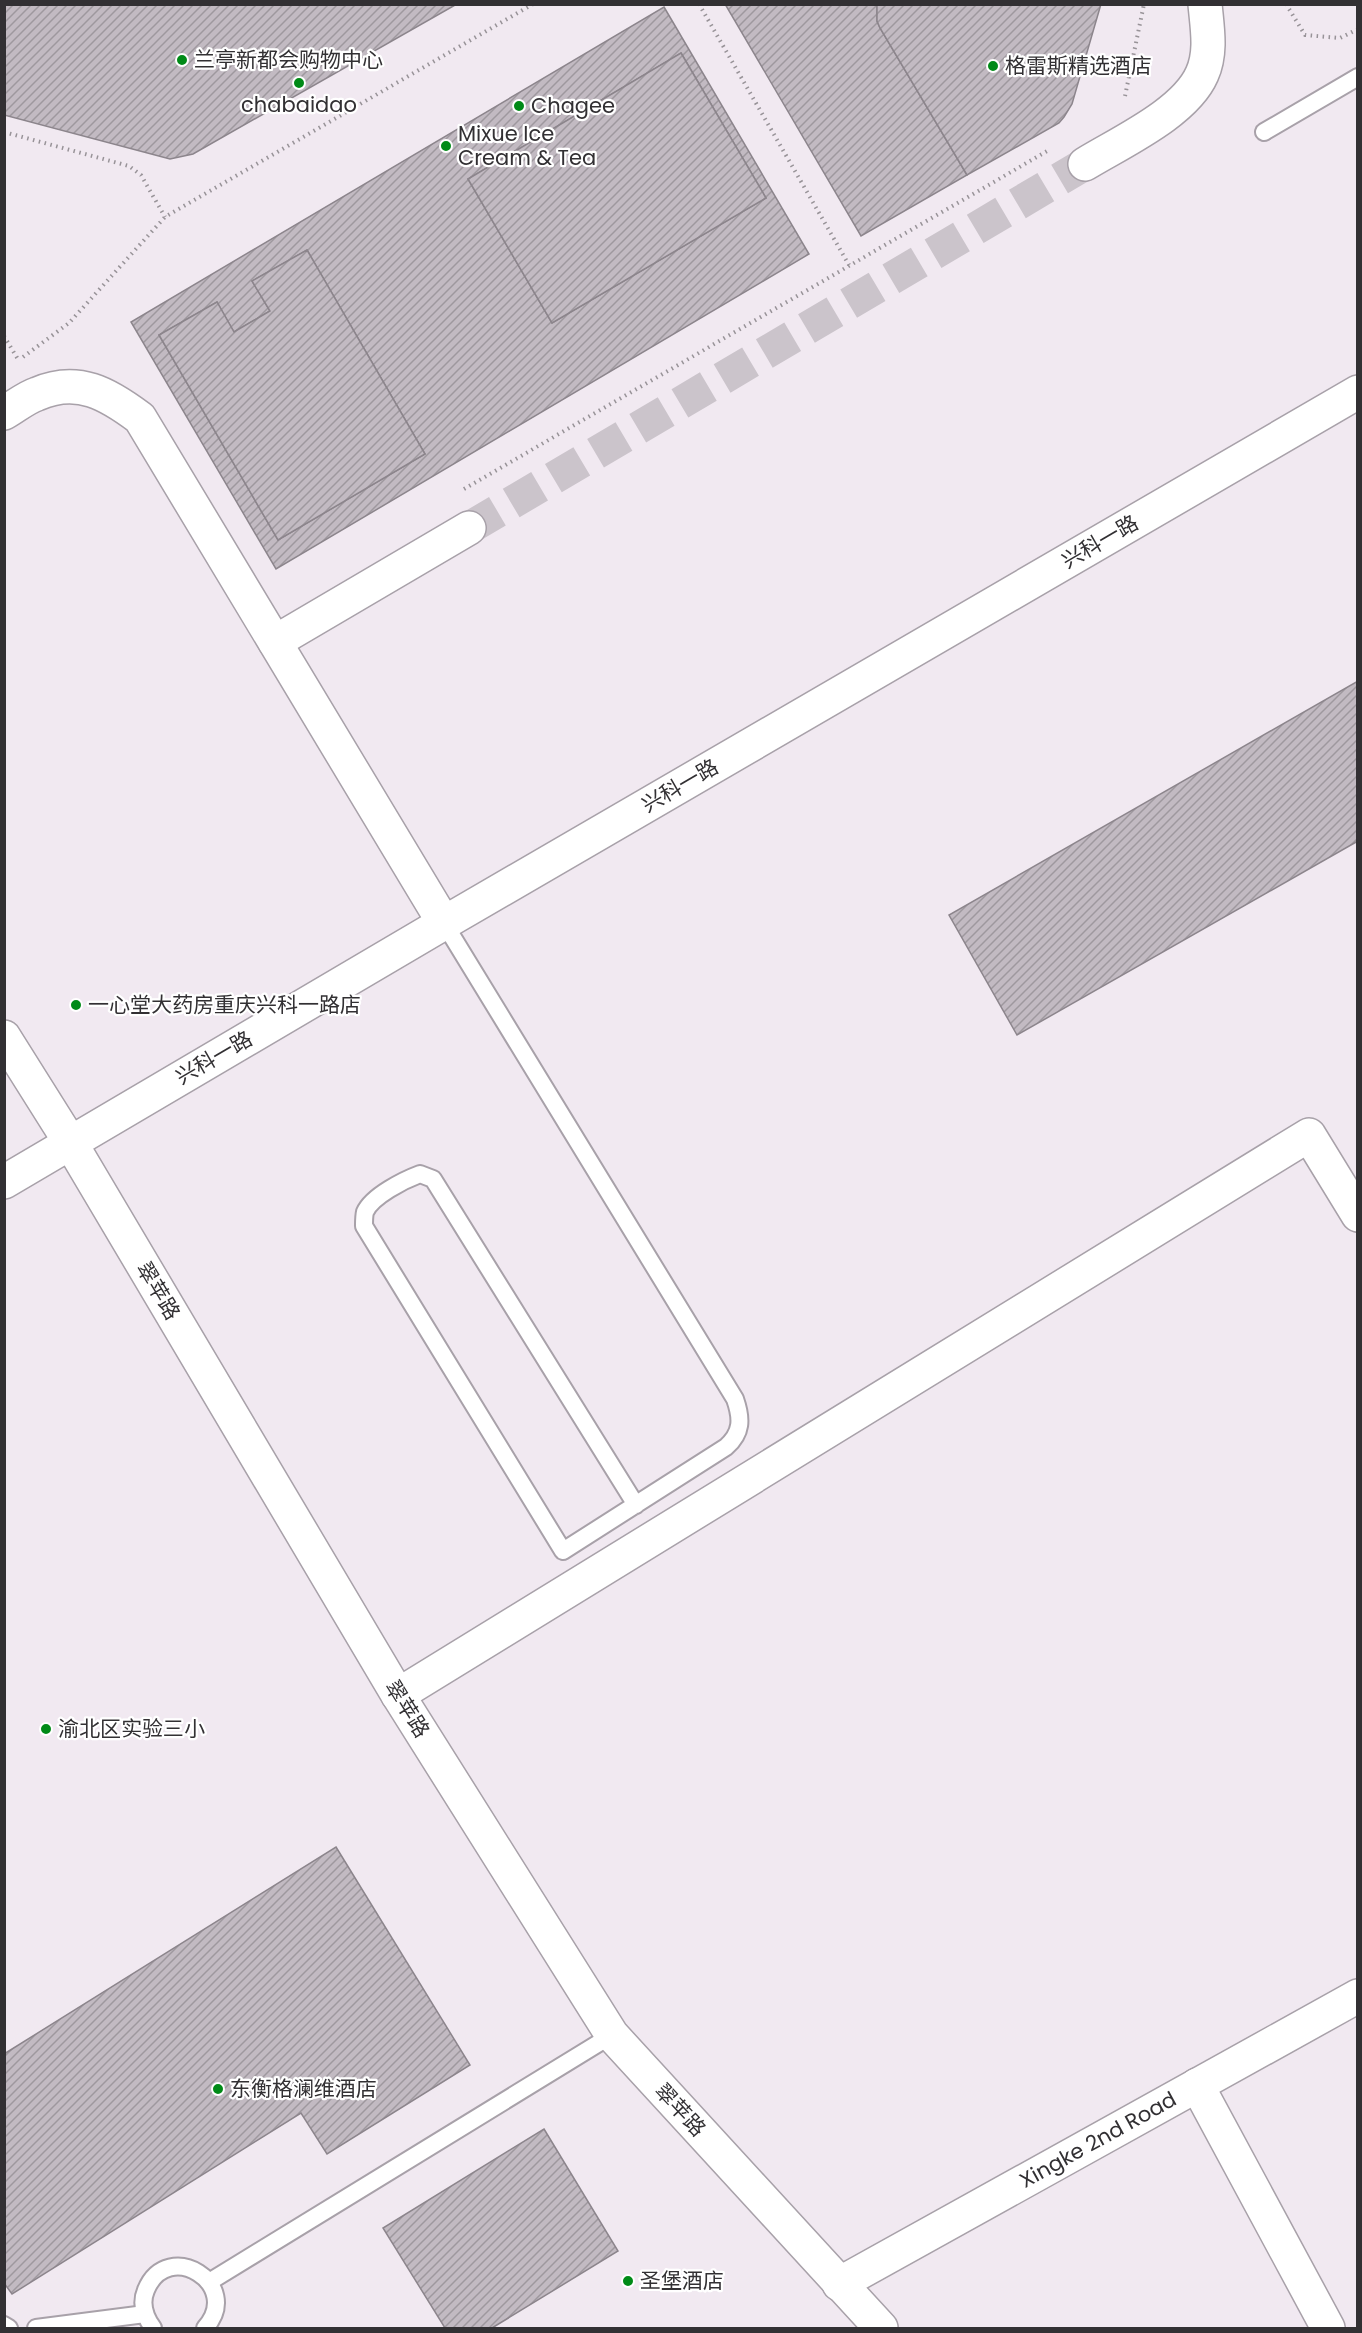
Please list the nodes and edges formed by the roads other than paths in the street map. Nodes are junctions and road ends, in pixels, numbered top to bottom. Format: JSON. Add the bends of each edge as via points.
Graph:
{"nodes":[{"id":1,"x":1205,"y":4,"type":"edge"},
{"id":2,"x":1358,"y":77,"type":"edge"},
{"id":3,"x":1264,"y":132,"type":"dead end"},
{"id":4,"x":1085,"y":164,"type":"tunnel mouth"},
{"id":5,"x":1358,"y":393,"type":"edge"},
{"id":6,"x":4,"y":413,"type":"edge"},
{"id":7,"x":469,"y":528,"type":"tunnel mouth"},
{"id":8,"x":275,"y":642,"type":"junction"},
{"id":9,"x":444,"y":923,"type":"junction"},
{"id":10,"x":4,"y":1037,"type":"edge"},
{"id":11,"x":70,"y":1142,"type":"junction"},
{"id":12,"x":4,"y":1182,"type":"edge"},
{"id":13,"x":1358,"y":1215,"type":"edge"},
{"id":14,"x":636,"y":1505,"type":"junction"},
{"id":15,"x":398,"y":1695,"type":"junction"},
{"id":16,"x":1358,"y":1996,"type":"edge"},
{"id":17,"x":612,"y":2035,"type":"junction"},
{"id":18,"x":1197,"y":2085,"type":"junction"},
{"id":19,"x":209,"y":2282,"type":"junction"},
{"id":20,"x":839,"y":2284,"type":"junction"},
{"id":21,"x":149,"y":2321,"type":"edge"},
{"id":22,"x":4,"y":2325,"type":"edge"},
{"id":23,"x":9,"y":2328,"type":"edge"},
{"id":24,"x":36,"y":2328,"type":"edge"},
{"id":25,"x":204,"y":2328,"type":"edge"},
{"id":26,"x":881,"y":2328,"type":"edge"},
{"id":27,"x":1328,"y":2328,"type":"edge"}],
"edges":[{"from":1,"to":4,"type":"street","via":[[1208,42],[1203,73],[1192,93],[1176,108]]},
{"from":2,"to":3,"type":"lane"},
{"from":5,"to":9,"type":"street","name":"兴科一路"},
{"from":6,"to":8,"type":"street","via":[[36,394],[61,387],[87,388],[111,397],[140,418]]},
{"from":7,"to":8,"type":"street"},
{"from":8,"to":9,"type":"street"},
{"from":9,"to":11,"type":"street","name":"兴科一路"},
{"from":9,"to":14,"type":"lane","via":[[735,1399],[741,1416],[740,1429],[726,1447]]},
{"from":10,"to":11,"type":"street","name":"翠苹路"},
{"from":11,"to":12,"type":"street","name":"兴科一路"},
{"from":11,"to":15,"type":"street","name":"翠苹路"},
{"from":13,"to":15,"type":"street","via":[[1309,1135]]},
{"from":14,"to":14,"type":"lane","via":[[433,1179],[420,1174],[371,1202],[364,1226],[563,1551]]},
{"from":15,"to":17,"type":"street","name":"翠苹路"},
{"from":16,"to":18,"type":"street","name":"Xingke 2nd Road"},
{"from":17,"to":19,"type":"lane"},
{"from":17,"to":20,"type":"street","name":"翠苹路"},
{"from":18,"to":20,"type":"street","name":"Xingke 2nd Road"},
{"from":18,"to":27,"type":"street"},
{"from":19,"to":21,"type":"lane","via":[[189,2268],[178,2266],[155,2275],[143,2296]]},
{"from":19,"to":25,"type":"lane","via":[[216,2305]]},
{"from":20,"to":26,"type":"street","name":"翠苹路"},
{"from":21,"to":24,"type":"lane"},
{"from":22,"to":23,"type":"lane"}]}
